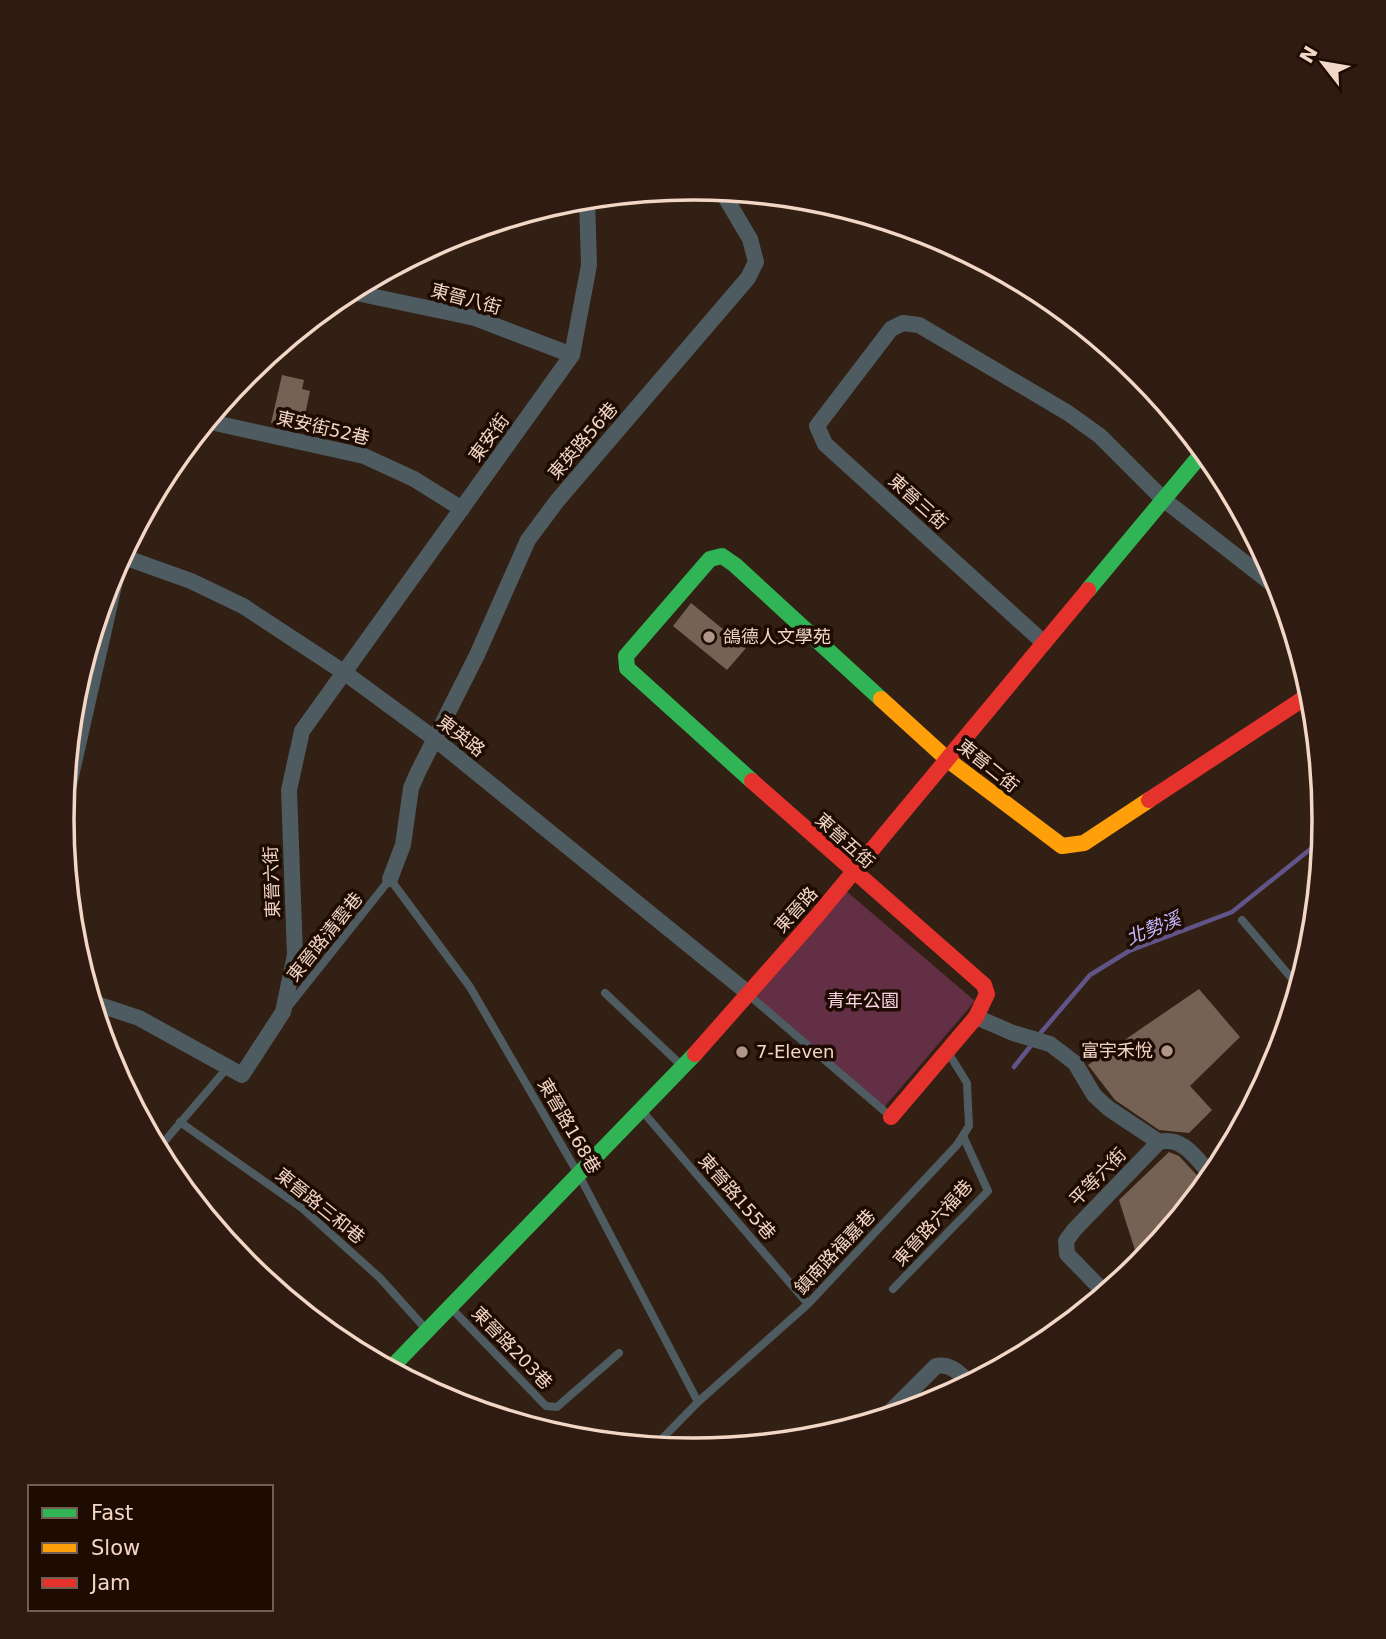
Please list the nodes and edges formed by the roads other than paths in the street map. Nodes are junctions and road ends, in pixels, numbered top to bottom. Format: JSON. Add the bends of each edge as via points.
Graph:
{"nodes":[{"id":1,"x":727,"y":201,"type":"edge"},
{"id":2,"x":587,"y":209,"type":"edge"},
{"id":3,"x":364,"y":294,"type":"edge"},
{"id":4,"x":572,"y":355,"type":"junction"},
{"id":5,"x":217,"y":423,"type":"edge"},
{"id":6,"x":1197,"y":460,"type":"edge"},
{"id":7,"x":1163,"y":499,"type":"junction"},
{"id":8,"x":462,"y":509,"type":"junction"},
{"id":9,"x":131,"y":561,"type":"edge"},
{"id":10,"x":1263,"y":576,"type":"edge"},
{"id":11,"x":676,"y":597,"type":"joint"},
{"id":12,"x":105,"y":622,"type":"edge"},
{"id":13,"x":1044,"y":643,"type":"junction"},
{"id":14,"x":345,"y":673,"type":"junction"},
{"id":15,"x":1301,"y":700,"type":"edge"},
{"id":16,"x":435,"y":739,"type":"junction"},
{"id":17,"x":79,"y":741,"type":"edge"},
{"id":18,"x":948,"y":760,"type":"junction"},
{"id":19,"x":854,"y":874,"type":"junction"},
{"id":20,"x":390,"y":880,"type":"junction"},
{"id":21,"x":1242,"y":920,"type":"dead end"},
{"id":22,"x":1292,"y":977,"type":"edge"},
{"id":23,"x":605,"y":993,"type":"dead end"},
{"id":24,"x":748,"y":993,"type":"junction"},
{"id":25,"x":102,"y":1006,"type":"edge"},
{"id":26,"x":284,"y":1013,"type":"junction"},
{"id":27,"x":976,"y":1017,"type":"junction"},
{"id":28,"x":946,"y":1050,"type":"junction"},
{"id":29,"x":228,"y":1066,"type":"junction"},
{"id":30,"x":683,"y":1067,"type":"junction"},
{"id":31,"x":642,"y":1111,"type":"junction"},
{"id":32,"x":891,"y":1117,"type":"joint"},
{"id":33,"x":180,"y":1122,"type":"junction"},
{"id":34,"x":963,"y":1136,"type":"junction"},
{"id":35,"x":164,"y":1142,"type":"edge"},
{"id":36,"x":1159,"y":1142,"type":"junction"},
{"id":37,"x":1205,"y":1168,"type":"edge"},
{"id":38,"x":580,"y":1177,"type":"junction"},
{"id":39,"x":1099,"y":1287,"type":"edge"},
{"id":40,"x":893,"y":1289,"type":"dead end"},
{"id":41,"x":808,"y":1304,"type":"junction"},
{"id":42,"x":449,"y":1306,"type":"junction"},
{"id":43,"x":426,"y":1329,"type":"junction"},
{"id":44,"x":619,"y":1353,"type":"dead end"},
{"id":45,"x":396,"y":1363,"type":"edge"},
{"id":46,"x":963,"y":1377,"type":"edge"},
{"id":47,"x":698,"y":1402,"type":"junction"},
{"id":48,"x":898,"y":1404,"type":"edge"},
{"id":49,"x":663,"y":1438,"type":"edge"}],
"edges":[{"from":1,"to":16,"type":"street","name":"東英路56巷","via":[[750,239],[756,262],[752,270],[528,540]]},
{"from":2,"to":4,"type":"street","name":"東安街","via":[[589,265]]},
{"from":3,"to":4,"type":"street","name":"東晉八街","via":[[475,318]]},
{"from":4,"to":8,"type":"street","name":"東安街"},
{"from":5,"to":8,"type":"street","name":"東安街52巷","via":[[364,456],[414,479]]},
{"from":6,"to":7,"type":"street","name":"東晉路"},
{"from":7,"to":10,"type":"street"},
{"from":7,"to":13,"type":"street","name":"東晉路"},
{"from":7,"to":13,"type":"street","name":"東晉三街","via":[[1100,436],[1068,413],[919,325],[903,323],[891,329],[817,426],[825,444]]},
{"from":8,"to":14,"type":"street","name":"東安街"},
{"from":9,"to":14,"type":"street","name":"東英路","via":[[191,581],[243,606]]},
{"from":11,"to":18,"type":"street","name":"東晉二街","via":[[710,559],[722,556]]},
{"from":11,"to":19,"type":"street","name":"東晉五街","via":[[626,656],[627,668]]},
{"from":12,"to":17,"type":"street"},
{"from":13,"to":18,"type":"street","name":"東晉路"},
{"from":14,"to":16,"type":"street","name":"東英路"},
{"from":14,"to":26,"type":"street","name":"東晉六街","via":[[302,732],[289,790],[295,955]]},
{"from":15,"to":18,"type":"street","name":"東晉二街","via":[[1084,843],[1062,846],[1048,838]]},
{"from":16,"to":20,"type":"street","name":"東英路56巷","via":[[411,788],[403,845]]},
{"from":16,"to":24,"type":"street","name":"東英路"},
{"from":18,"to":19,"type":"street","name":"東晉路"},
{"from":19,"to":24,"type":"street","name":"東晉路"},
{"from":19,"to":27,"type":"street","name":"東晉五街","via":[[984,985],[988,994]]},
{"from":20,"to":26,"type":"lane","name":"東晉路清雲巷"},
{"from":20,"to":38,"type":"lane","name":"東晉路168巷","via":[[470,987]]},
{"from":21,"to":22,"type":"lane"},
{"from":23,"to":30,"type":"lane"},
{"from":24,"to":30,"type":"street","name":"東晉路"},
{"from":24,"to":32,"type":"lane"},
{"from":25,"to":29,"type":"street","via":[[139,1018]]},
{"from":26,"to":29,"type":"street","name":"東晉六街","via":[[242,1075]]},
{"from":27,"to":28,"type":"street","name":"東晉五街"},
{"from":27,"to":36,"type":"street","via":[[1050,1044],[1075,1063],[1094,1095],[1108,1108]]},
{"from":28,"to":32,"type":"street","name":"東晉五街"},
{"from":28,"to":34,"type":"lane","via":[[967,1083],[969,1126]]},
{"from":29,"to":33,"type":"lane"},
{"from":30,"to":31,"type":"street","name":"東晉路"},
{"from":31,"to":38,"type":"street","name":"東晉路"},
{"from":31,"to":41,"type":"lane","name":"東晉路155巷"},
{"from":33,"to":35,"type":"lane"},
{"from":33,"to":43,"type":"lane","name":"東晉路三和巷","via":[[302,1208],[380,1278]]},
{"from":34,"to":40,"type":"lane","name":"東晉路六福巷","via":[[988,1191]]},
{"from":34,"to":41,"type":"lane","name":"鎮南路福嘉巷"},
{"from":36,"to":37,"type":"street","via":[[1171,1139],[1182,1144]]},
{"from":36,"to":39,"type":"street","name":"平等六街","via":[[1066,1241],[1067,1254]]},
{"from":38,"to":42,"type":"street","name":"東晉路"},
{"from":38,"to":47,"type":"lane","name":"東晉路168巷"},
{"from":41,"to":47,"type":"lane","name":"鎮南路福嘉巷"},
{"from":42,"to":43,"type":"street","name":"東晉路"},
{"from":42,"to":44,"type":"lane","name":"東晉路203巷","via":[[546,1406],[557,1407]]},
{"from":43,"to":45,"type":"street","name":"東晉路"},
{"from":46,"to":48,"type":"street","via":[[944,1364],[936,1366]]},
{"from":47,"to":49,"type":"lane","name":"鎮南路福嘉巷"}]}
